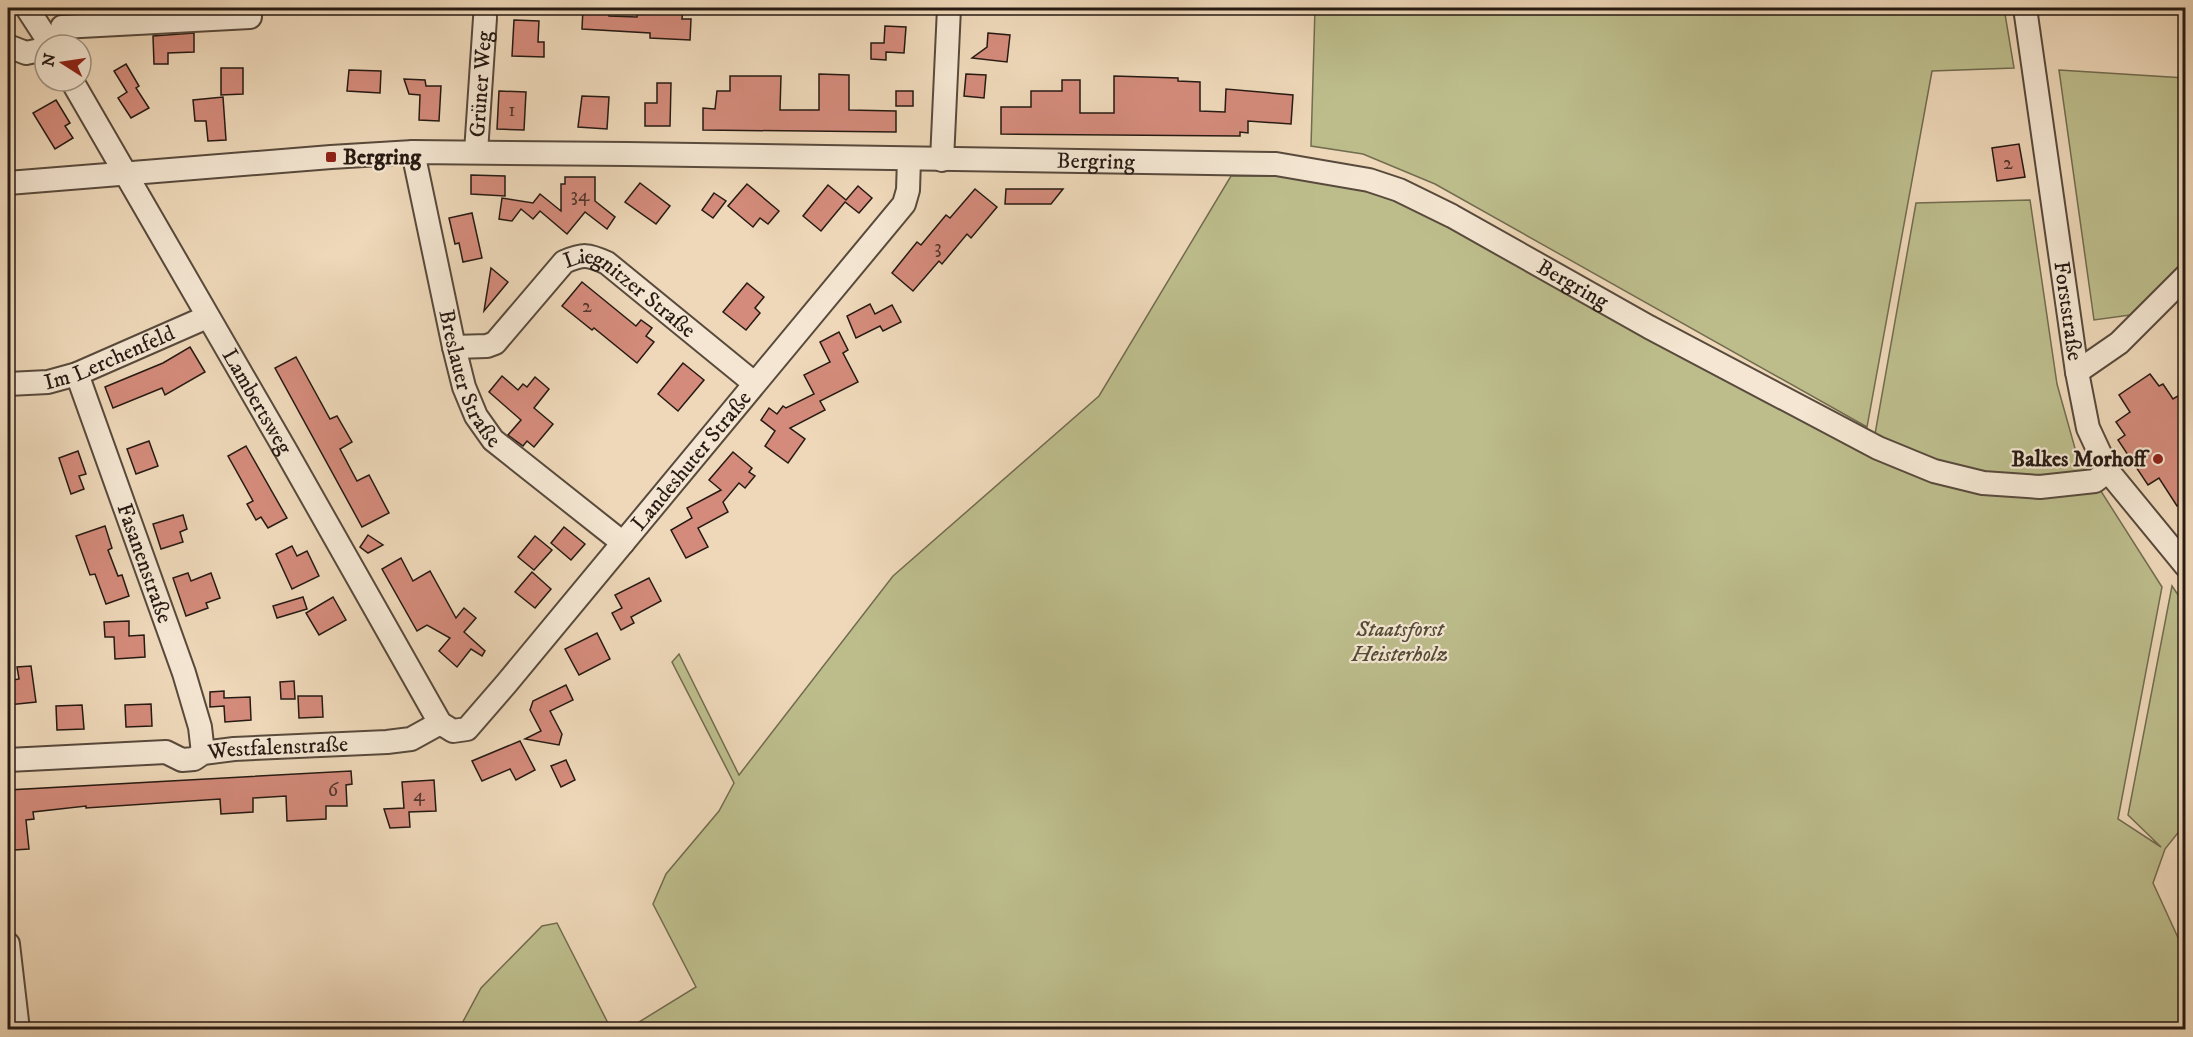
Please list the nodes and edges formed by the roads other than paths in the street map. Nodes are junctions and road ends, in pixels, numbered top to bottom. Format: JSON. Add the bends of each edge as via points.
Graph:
{"nodes":[{"id":1,"x":27,"y":8,"type":"edge"},
{"id":2,"x":949,"y":8,"type":"edge"},
{"id":3,"x":2026,"y":16,"type":"edge"},
{"id":4,"x":250,"y":17,"type":"dead end"},
{"id":5,"x":485,"y":18,"type":"dead end"},
{"id":6,"x":58,"y":31,"type":"edge"},
{"id":7,"x":8,"y":46,"type":"edge"},
{"id":8,"x":33,"y":52,"type":"edge"},
{"id":9,"x":79,"y":93,"type":"edge"},
{"id":10,"x":413,"y":152,"type":"junction"},
{"id":11,"x":476,"y":152,"type":"junction"},
{"id":12,"x":909,"y":159,"type":"junction"},
{"id":13,"x":942,"y":160,"type":"junction"},
{"id":14,"x":124,"y":173,"type":"junction"},
{"id":15,"x":8,"y":183,"type":"edge"},
{"id":16,"x":2186,"y":276,"type":"edge"},
{"id":17,"x":207,"y":317,"type":"junction"},
{"id":18,"x":454,"y":347,"type":"junction"},
{"id":19,"x":2077,"y":372,"type":"junction"},
{"id":20,"x":77,"y":374,"type":"junction"},
{"id":21,"x":754,"y":383,"type":"junction"},
{"id":22,"x":8,"y":384,"type":"edge"},
{"id":23,"x":2108,"y":471,"type":"junction"},
{"id":24,"x":623,"y":543,"type":"junction"},
{"id":25,"x":2186,"y":566,"type":"edge"},
{"id":26,"x":440,"y":723,"type":"junction"},
{"id":27,"x":203,"y":753,"type":"junction"},
{"id":28,"x":8,"y":760,"type":"edge"},
{"id":29,"x":8,"y":944,"type":"edge"},
{"id":30,"x":18,"y":1029,"type":"edge"}],
"edges":[{"from":1,"to":6,"type":"street"},
{"from":2,"to":13,"type":"street"},
{"from":3,"to":19,"type":"street","name":"Forststraße"},
{"from":4,"to":6,"type":"street"},
{"from":5,"to":11,"type":"street","name":"Grüner Weg"},
{"from":7,"to":8,"type":"street"},
{"from":9,"to":14,"type":"street","name":"Lambertsweg"},
{"from":10,"to":11,"type":"street","name":"Bergring"},
{"from":10,"to":14,"type":"street","name":"Bergring"},
{"from":10,"to":18,"type":"street","name":"Breslauer Straße"},
{"from":11,"to":12,"type":"street","name":"Bergring"},
{"from":12,"to":13,"type":"street","name":"Bergring"},
{"from":12,"to":21,"type":"street","name":"Landeshuter Straße","via":[[904,204]]},
{"from":13,"to":23,"type":"street","name":"Bergring","via":[[1276,164],[1370,180],[1452,216],[1649,327],[1878,448],[1934,471],[1983,483],[2040,487],[2095,481]]},
{"from":14,"to":15,"type":"street","name":"Bergring"},
{"from":14,"to":17,"type":"street","name":"Lambertsweg"},
{"from":16,"to":19,"type":"street","via":[[2119,343]]},
{"from":17,"to":20,"type":"street","name":"Im Lerchenfeld"},
{"from":17,"to":26,"type":"street","name":"Lambertsweg"},
{"from":18,"to":21,"type":"street","name":"Liegnitzer Straße","via":[[495,343],[564,262],[592,256],[607,263]]},
{"from":18,"to":24,"type":"street","name":"Breslauer Straße","via":[[476,416],[493,440]]},
{"from":19,"to":23,"type":"street","name":"Forststraße","via":[[2088,428]]},
{"from":20,"to":22,"type":"street","name":"Im Lerchenfeld","via":[[48,382]]},
{"from":20,"to":27,"type":"street","name":"Fasanenstraße","via":[[184,674],[201,727]]},
{"from":21,"to":24,"type":"street","name":"Landeshuter Straße"},
{"from":23,"to":25,"type":"street","name":"Forststraße"},
{"from":24,"to":26,"type":"street","name":"Landeshuter Straße","via":[[467,729],[453,731]]},
{"from":26,"to":27,"type":"street","name":"Westfalenstraße","via":[[411,739]]},
{"from":27,"to":28,"type":"street","name":"Westfalenstraße","via":[[182,760],[166,752]]},
{"from":29,"to":30,"type":"street"}]}
